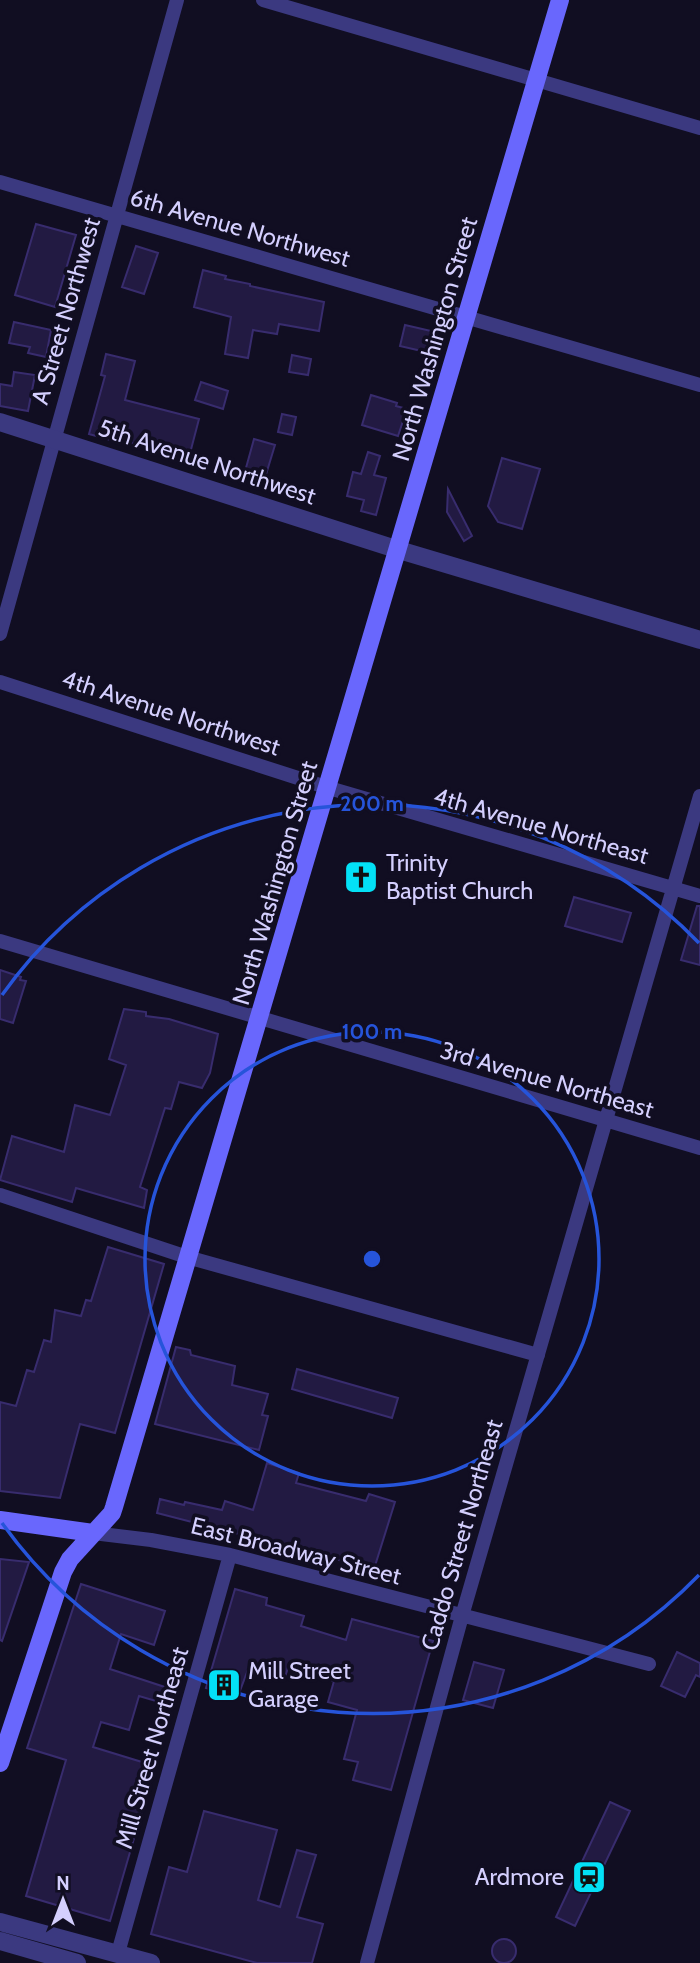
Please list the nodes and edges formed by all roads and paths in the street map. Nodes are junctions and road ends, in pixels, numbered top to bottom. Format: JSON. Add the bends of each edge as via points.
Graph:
{"nodes":[{"id":1,"x":177,"y":0,"type":"edge"},
{"id":2,"x":263,"y":0,"type":"edge"},
{"id":3,"x":560,"y":0,"type":"edge"},
{"id":4,"x":536,"y":81,"type":"junction"},
{"id":5,"x":700,"y":128,"type":"edge"},
{"id":6,"x":0,"y":182,"type":"edge"},
{"id":7,"x":117,"y":215,"type":"junction"},
{"id":8,"x":466,"y":318,"type":"junction"},
{"id":9,"x":700,"y":385,"type":"edge"},
{"id":10,"x":0,"y":422,"type":"edge"},
{"id":11,"x":55,"y":438,"type":"junction"},
{"id":12,"x":399,"y":550,"type":"junction"},
{"id":13,"x":0,"y":634,"type":"edge"},
{"id":14,"x":700,"y":640,"type":"edge"},
{"id":15,"x":0,"y":682,"type":"edge"},
{"id":16,"x":329,"y":788,"type":"junction"},
{"id":17,"x":700,"y":796,"type":"edge"},
{"id":18,"x":673,"y":888,"type":"junction"},
{"id":19,"x":700,"y":896,"type":"edge"},
{"id":20,"x":0,"y":942,"type":"edge"},
{"id":21,"x":260,"y":1019,"type":"junction"},
{"id":22,"x":605,"y":1122,"type":"junction"},
{"id":23,"x":700,"y":1148,"type":"edge"},
{"id":24,"x":0,"y":1195,"type":"edge"},
{"id":25,"x":187,"y":1257,"type":"junction"},
{"id":26,"x":538,"y":1354,"type":"junction"},
{"id":27,"x":0,"y":1520,"type":"edge"},
{"id":28,"x":93,"y":1533,"type":"junction"},
{"id":29,"x":230,"y":1555,"type":"junction"},
{"id":30,"x":462,"y":1616,"type":"junction"},
{"id":31,"x":649,"y":1664,"type":"dead end"},
{"id":32,"x":0,"y":1763,"type":"edge"},
{"id":33,"x":0,"y":1922,"type":"edge"},
{"id":34,"x":0,"y":1941,"type":"edge"},
{"id":35,"x":118,"y":1954,"type":"junction"},
{"id":36,"x":77,"y":1963,"type":"edge"},
{"id":37,"x":151,"y":1963,"type":"edge"},
{"id":38,"x":367,"y":1963,"type":"edge"}],
"edges":[{"from":1,"to":7,"type":"street","name":"A Street Northwest"},
{"from":2,"to":4,"type":"street"},
{"from":3,"to":4,"type":"main road","name":"North Washington Street"},
{"from":4,"to":5,"type":"street"},
{"from":4,"to":8,"type":"main road","name":"North Washington Street"},
{"from":6,"to":7,"type":"street","name":"6th Avenue Northwest"},
{"from":7,"to":8,"type":"street","name":"6th Avenue Northwest"},
{"from":7,"to":11,"type":"street","name":"A Street Northwest"},
{"from":8,"to":9,"type":"street","name":"6th Avenue Northwest"},
{"from":8,"to":12,"type":"main road","name":"North Washington Street"},
{"from":10,"to":11,"type":"street","name":"5th Avenue Northwest"},
{"from":11,"to":12,"type":"street","name":"5th Avenue Northwest"},
{"from":11,"to":13,"type":"street","name":"A Street Northwest"},
{"from":12,"to":14,"type":"street","name":"5th Avenue Northwest"},
{"from":12,"to":16,"type":"main road","name":"North Washington Street"},
{"from":15,"to":16,"type":"street","name":"4th Avenue Northwest"},
{"from":16,"to":18,"type":"street","name":"4th Avenue Northeast"},
{"from":16,"to":21,"type":"main road","name":"North Washington Street"},
{"from":17,"to":18,"type":"street","name":"Caddo Street Northeast"},
{"from":18,"to":19,"type":"street","name":"4th Avenue Northeast"},
{"from":18,"to":22,"type":"street","name":"Caddo Street Northeast"},
{"from":20,"to":21,"type":"street","name":"3rd Avenue Northeast"},
{"from":21,"to":22,"type":"street","name":"3rd Avenue Northeast"},
{"from":21,"to":25,"type":"main road","name":"North Washington Street"},
{"from":22,"to":23,"type":"street","name":"3rd Avenue Northeast"},
{"from":22,"to":26,"type":"street","name":"Caddo Street Northeast"},
{"from":24,"to":25,"type":"street"},
{"from":25,"to":26,"type":"street"},
{"from":25,"to":28,"type":"main road","name":"North Washington Street","via":[[112,1513]]},
{"from":26,"to":30,"type":"street","name":"Caddo Street Northeast"},
{"from":27,"to":28,"type":"main road"},
{"from":28,"to":29,"type":"street","name":"East Broadway Street"},
{"from":28,"to":32,"type":"main road","name":"North Washington Street","via":[[63,1572]]},
{"from":29,"to":30,"type":"street","name":"East Broadway Street"},
{"from":29,"to":35,"type":"street","name":"Mill Street Northeast"},
{"from":30,"to":31,"type":"street","name":"East Broadway Street"},
{"from":30,"to":38,"type":"street","name":"Caddo Street Northeast"},
{"from":33,"to":35,"type":"street"},
{"from":34,"to":36,"type":"street"},
{"from":35,"to":37,"type":"street"}]}
